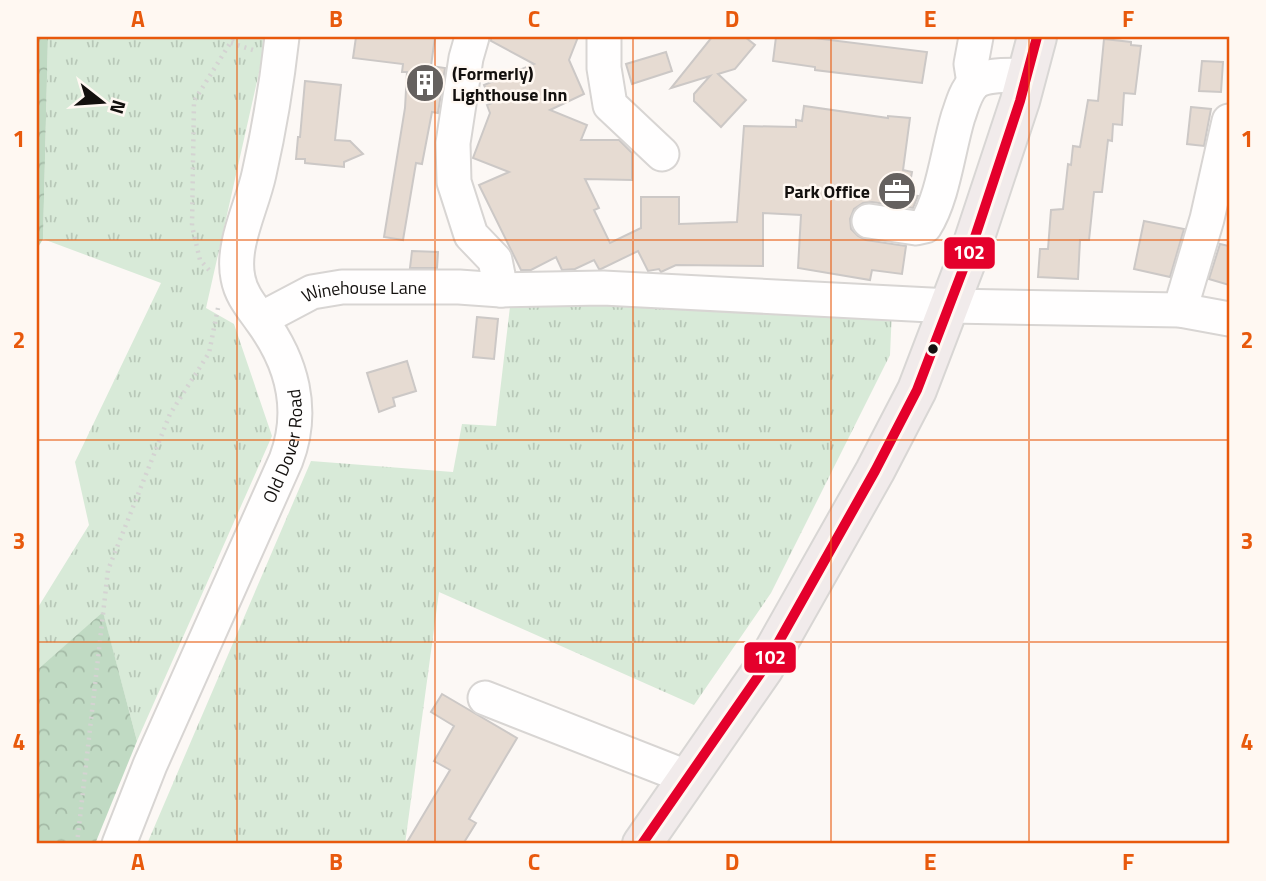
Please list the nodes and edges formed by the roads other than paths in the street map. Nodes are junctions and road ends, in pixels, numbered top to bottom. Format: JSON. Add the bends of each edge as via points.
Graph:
{"nodes":[{"id":1,"x":282,"y":37,"type":"edge"},
{"id":2,"x":472,"y":37,"type":"edge"},
{"id":3,"x":604,"y":37,"type":"edge"},
{"id":4,"x":975,"y":37,"type":"edge"},
{"id":5,"x":1037,"y":37,"type":"edge"},
{"id":6,"x":1027,"y":75,"type":"junction"},
{"id":7,"x":974,"y":83,"type":"junction"},
{"id":8,"x":1229,"y":121,"type":"edge"},
{"id":9,"x":662,"y":155,"type":"dead end"},
{"id":10,"x":869,"y":221,"type":"dead end"},
{"id":11,"x":500,"y":290,"type":"junction"},
{"id":12,"x":950,"y":306,"type":"junction"},
{"id":13,"x":1180,"y":310,"type":"junction"},
{"id":14,"x":261,"y":319,"type":"junction"},
{"id":15,"x":1229,"y":319,"type":"edge"},
{"id":16,"x":485,"y":698,"type":"dead end"},
{"id":17,"x":689,"y":778,"type":"junction"},
{"id":18,"x":120,"y":844,"type":"edge"},
{"id":19,"x":642,"y":844,"type":"edge"}],
"edges":[{"from":1,"to":14,"type":"street","name":"Old Dover Road","via":[[259,174],[236,267],[242,291]]},
{"from":2,"to":11,"type":"street","via":[[453,143],[454,182],[471,235],[495,260]]},
{"from":3,"to":9,"type":"street","via":[[610,105]]},
{"from":4,"to":7,"type":"street"},
{"from":5,"to":6,"type":"main road"},
{"from":6,"to":7,"type":"street"},
{"from":6,"to":12,"type":"main road"},
{"from":7,"to":10,"type":"street","via":[[965,97],[936,204],[925,226]]},
{"from":8,"to":13,"type":"street"},
{"from":11,"to":12,"type":"street","name":"Winehouse Lane","via":[[603,288]]},
{"from":11,"to":14,"type":"street","name":"Winehouse Lane","via":[[342,287],[312,292]]},
{"from":12,"to":13,"type":"street","name":"Winehouse Lane"},
{"from":12,"to":17,"type":"main road","via":[[916,390],[825,562],[764,668]]},
{"from":13,"to":15,"type":"street","name":"Winehouse Lane"},
{"from":14,"to":18,"type":"street","name":"Old Dover Road","via":[[290,373],[296,407],[292,441]]},
{"from":16,"to":17,"type":"street"},
{"from":17,"to":19,"type":"main road"}]}
